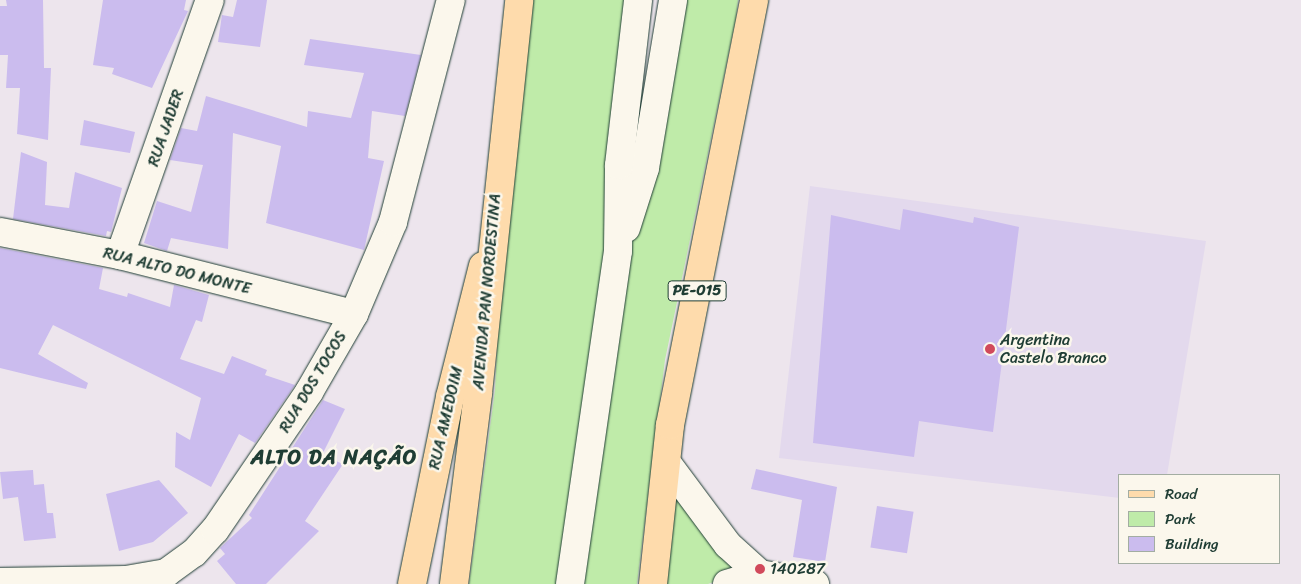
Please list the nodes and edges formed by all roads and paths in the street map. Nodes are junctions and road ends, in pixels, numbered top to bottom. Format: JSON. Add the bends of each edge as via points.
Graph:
{"nodes":[{"id":1,"x":210,"y":0,"type":"edge"},
{"id":2,"x":451,"y":0,"type":"edge"},
{"id":3,"x":519,"y":0,"type":"edge"},
{"id":4,"x":638,"y":0,"type":"edge"},
{"id":5,"x":673,"y":0,"type":"edge"},
{"id":6,"x":754,"y":0,"type":"edge"},
{"id":7,"x":493,"y":223,"type":"junction"},
{"id":8,"x":0,"y":232,"type":"edge"},
{"id":9,"x":618,"y":250,"type":"junction"},
{"id":10,"x":120,"y":255,"type":"junction"},
{"id":11,"x":354,"y":314,"type":"junction"},
{"id":12,"x":667,"y":463,"type":"junction"},
{"id":13,"x":416,"y":554,"type":"junction"},
{"id":14,"x":166,"y":578,"type":"edge"},
{"id":15,"x":765,"y":578,"type":"edge"},
{"id":16,"x":0,"y":582,"type":"edge"},
{"id":17,"x":406,"y":584,"type":"edge"},
{"id":18,"x":412,"y":584,"type":"edge"},
{"id":19,"x":454,"y":584,"type":"edge"},
{"id":20,"x":570,"y":584,"type":"edge"},
{"id":21,"x":653,"y":584,"type":"edge"},
{"id":22,"x":727,"y":584,"type":"edge"},
{"id":23,"x":815,"y":584,"type":"edge"}],
"edges":[{"from":1,"to":10,"type":"street","name":"RUA JADER"},
{"from":2,"to":11,"type":"street","name":"RUA DOS TOCOS","via":[[393,222]]},
{"from":3,"to":7,"type":"main road","name":"AVENIDA PAN NORDESTINA"},
{"from":4,"to":9,"type":"street","via":[[619,165]]},
{"from":5,"to":9,"type":"street","via":[[645,168]]},
{"from":6,"to":12,"type":"main road","number":"PE-015","via":[[670,426]]},
{"from":7,"to":13,"type":"main road","name":"RUA AMEDOIM"},
{"from":7,"to":19,"type":"main road","name":"AVENIDA PAN NORDESTINA","via":[[478,393]]},
{"from":8,"to":10,"type":"street","name":"RUA ALTO DO MONTE"},
{"from":9,"to":20,"type":"street"},
{"from":10,"to":11,"type":"street","name":"RUA ALTO DO MONTE"},
{"from":11,"to":14,"type":"street","name":"RUA DOS TOCOS","via":[[309,392],[238,499],[194,553]]},
{"from":12,"to":15,"type":"street","via":[[724,539]]},
{"from":12,"to":21,"type":"main road","number":"PE-015"},
{"from":13,"to":17,"type":"main road"},
{"from":13,"to":18,"type":"main road","name":"RUA AMEDOIM"},
{"from":14,"to":16,"type":"street","name":"RUA DOS TOCOS"},
{"from":15,"to":22,"type":"street"},
{"from":15,"to":23,"type":"street"}]}
